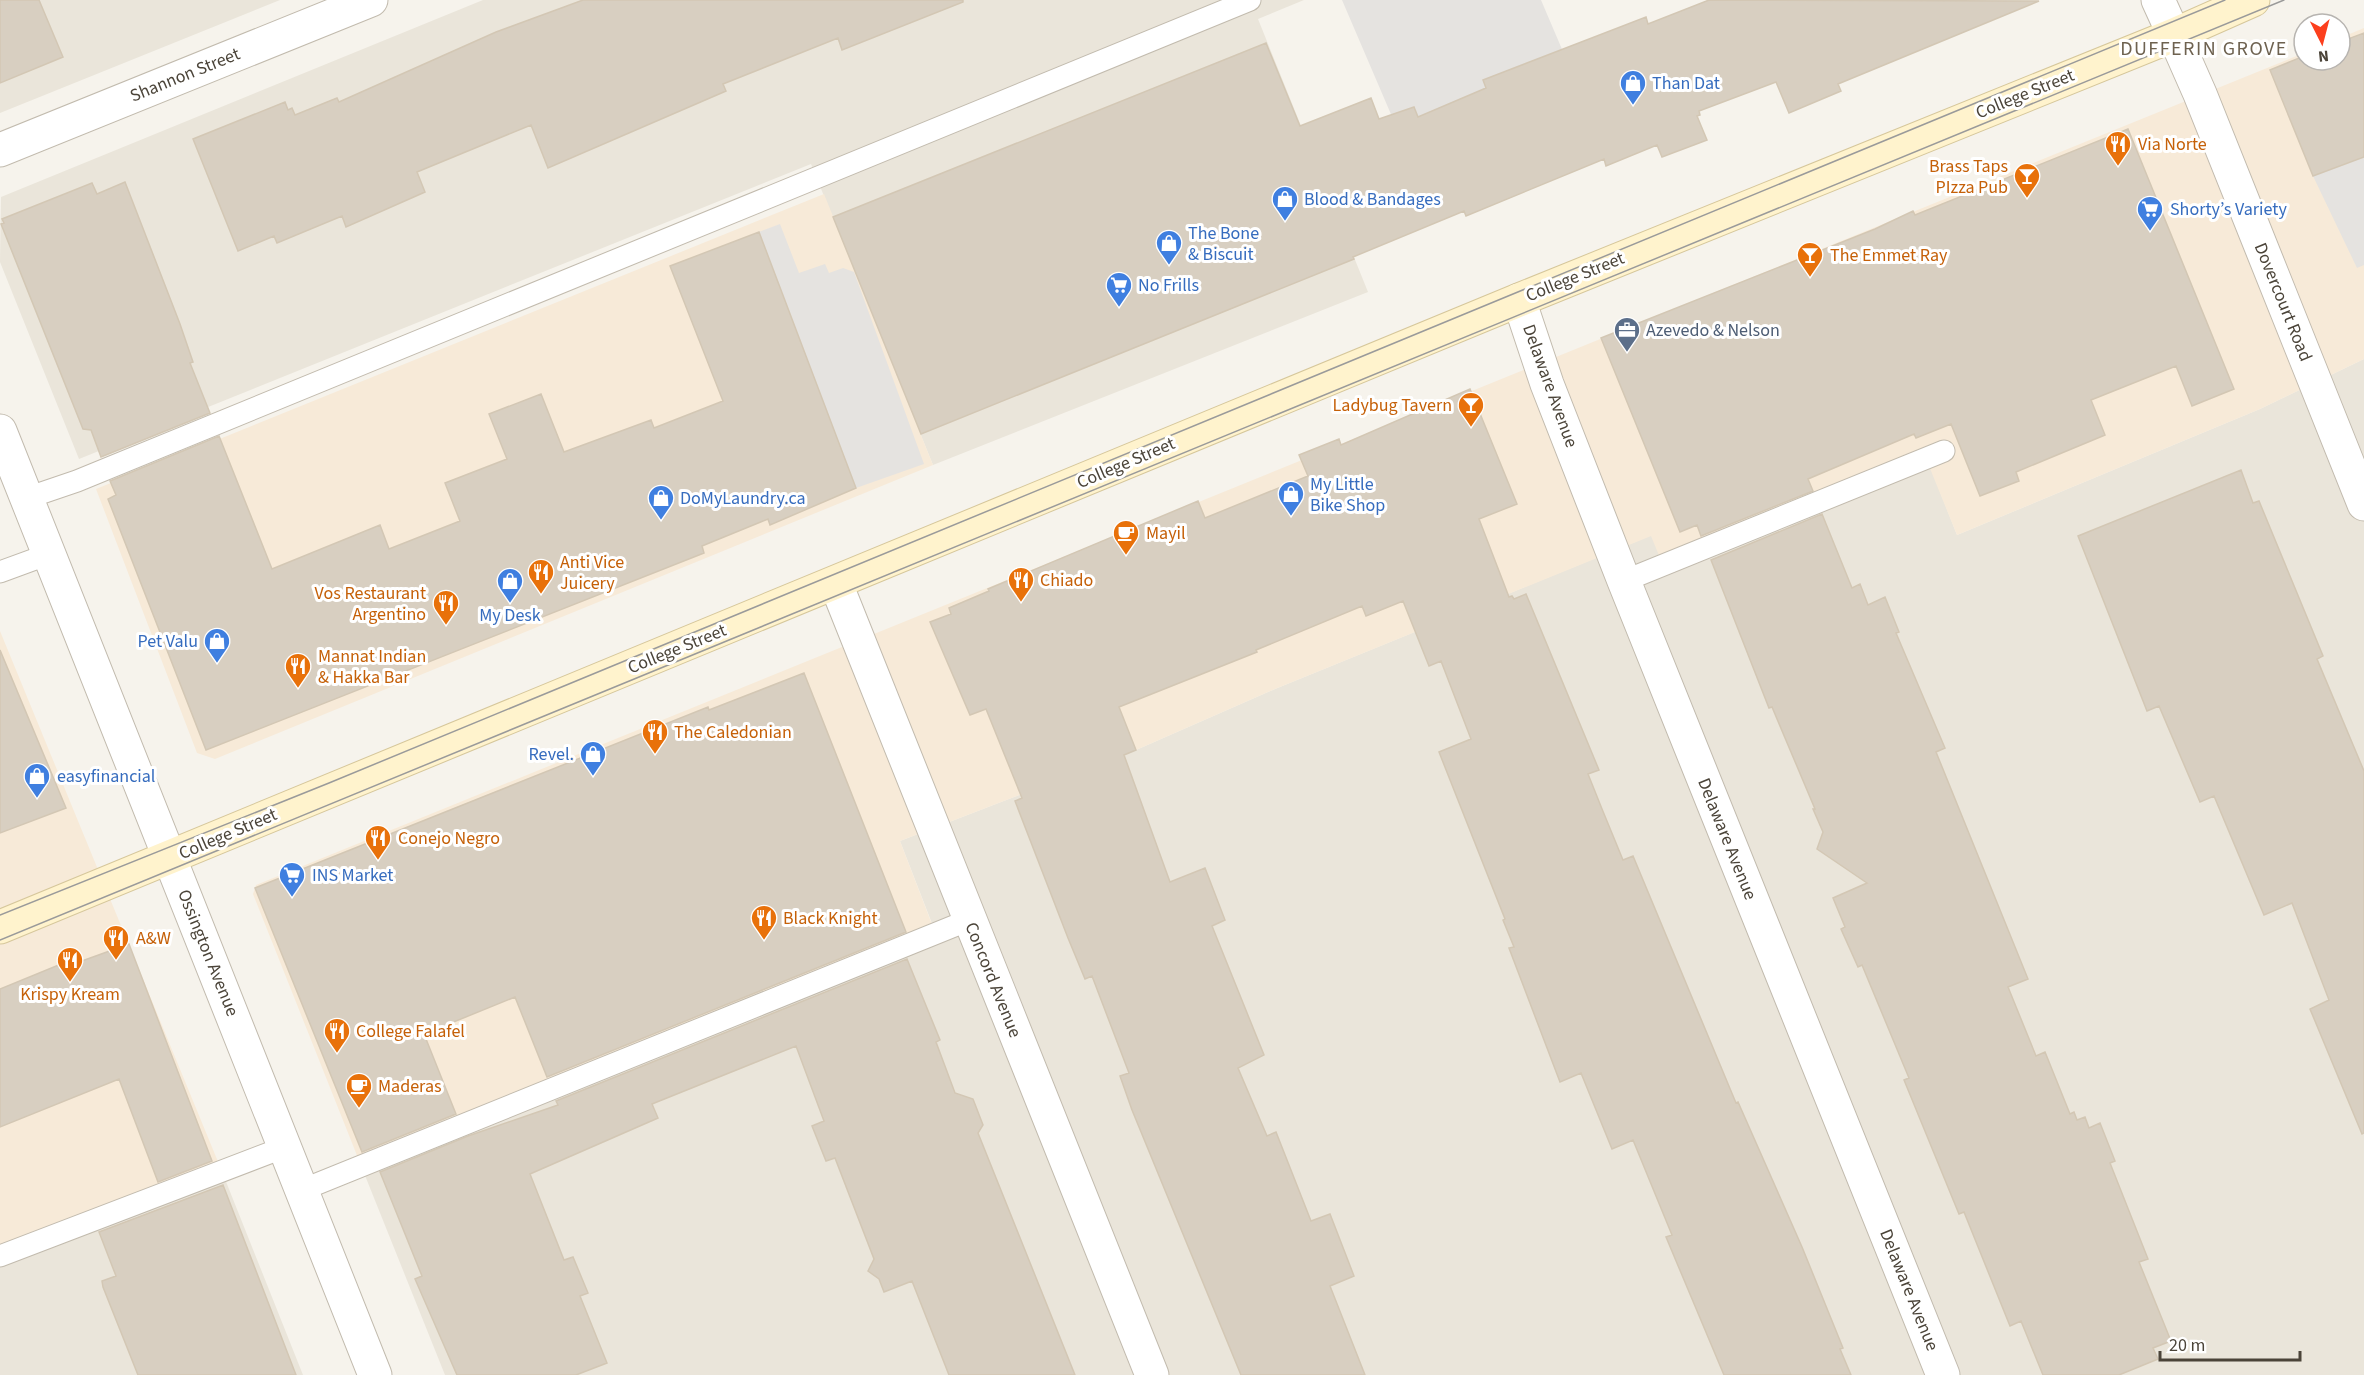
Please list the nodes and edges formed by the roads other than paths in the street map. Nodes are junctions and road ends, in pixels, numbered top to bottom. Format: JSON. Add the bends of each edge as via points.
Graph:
{"nodes":[{"id":1,"x":371,"y":0,"type":"edge"},
{"id":2,"x":1250,"y":0,"type":"edge"},
{"id":3,"x":2158,"y":0,"type":"edge"},
{"id":4,"x":2253,"y":0,"type":"edge"},
{"id":5,"x":2174,"y":35,"type":"junction"},
{"id":6,"x":0,"y":150,"type":"edge"},
{"id":7,"x":1519,"y":300,"type":"junction"},
{"id":8,"x":0,"y":431,"type":"edge"},
{"id":9,"x":1944,"y":451,"type":"dead end"},
{"id":10,"x":27,"y":498,"type":"junction"},
{"id":11,"x":2364,"y":504,"type":"edge"},
{"id":12,"x":49,"y":554,"type":"junction"},
{"id":13,"x":0,"y":572,"type":"edge"},
{"id":14,"x":1624,"y":581,"type":"junction"},
{"id":15,"x":836,"y":584,"type":"junction"},
{"id":16,"x":170,"y":858,"type":"junction"},
{"id":17,"x":969,"y":920,"type":"junction"},
{"id":18,"x":0,"y":927,"type":"edge"},
{"id":19,"x":285,"y":1147,"type":"junction"},
{"id":20,"x":302,"y":1190,"type":"junction"},
{"id":21,"x":0,"y":1256,"type":"edge"},
{"id":22,"x":375,"y":1375,"type":"edge"},
{"id":23,"x":1152,"y":1375,"type":"edge"},
{"id":24,"x":1943,"y":1375,"type":"edge"}],
"edges":[{"from":1,"to":6,"type":"street","name":"Shannon Street"},
{"from":2,"to":10,"type":"lane"},
{"from":3,"to":5,"type":"street","name":"Dovercourt Road"},
{"from":4,"to":5,"type":"main road","name":"College Street"},
{"from":5,"to":7,"type":"main road","name":"College Street"},
{"from":5,"to":11,"type":"street","name":"Dovercourt Road"},
{"from":7,"to":14,"type":"street","name":"Delaware Avenue"},
{"from":7,"to":15,"type":"main road","name":"College Street"},
{"from":8,"to":10,"type":"street","name":"Ossington Avenue"},
{"from":9,"to":14,"type":"lane"},
{"from":10,"to":12,"type":"street","name":"Ossington Avenue"},
{"from":12,"to":13,"type":"lane"},
{"from":12,"to":16,"type":"street","name":"Ossington Avenue"},
{"from":14,"to":24,"type":"street","name":"Delaware Avenue"},
{"from":15,"to":16,"type":"main road","name":"College Street"},
{"from":15,"to":17,"type":"street","name":"Concord Avenue"},
{"from":16,"to":18,"type":"main road","name":"College Street"},
{"from":16,"to":19,"type":"street","name":"Ossington Avenue"},
{"from":17,"to":20,"type":"lane"},
{"from":17,"to":23,"type":"street","name":"Concord Avenue"},
{"from":19,"to":20,"type":"street","name":"Ossington Avenue"},
{"from":19,"to":21,"type":"lane"},
{"from":20,"to":22,"type":"street","name":"Ossington Avenue"}]}
